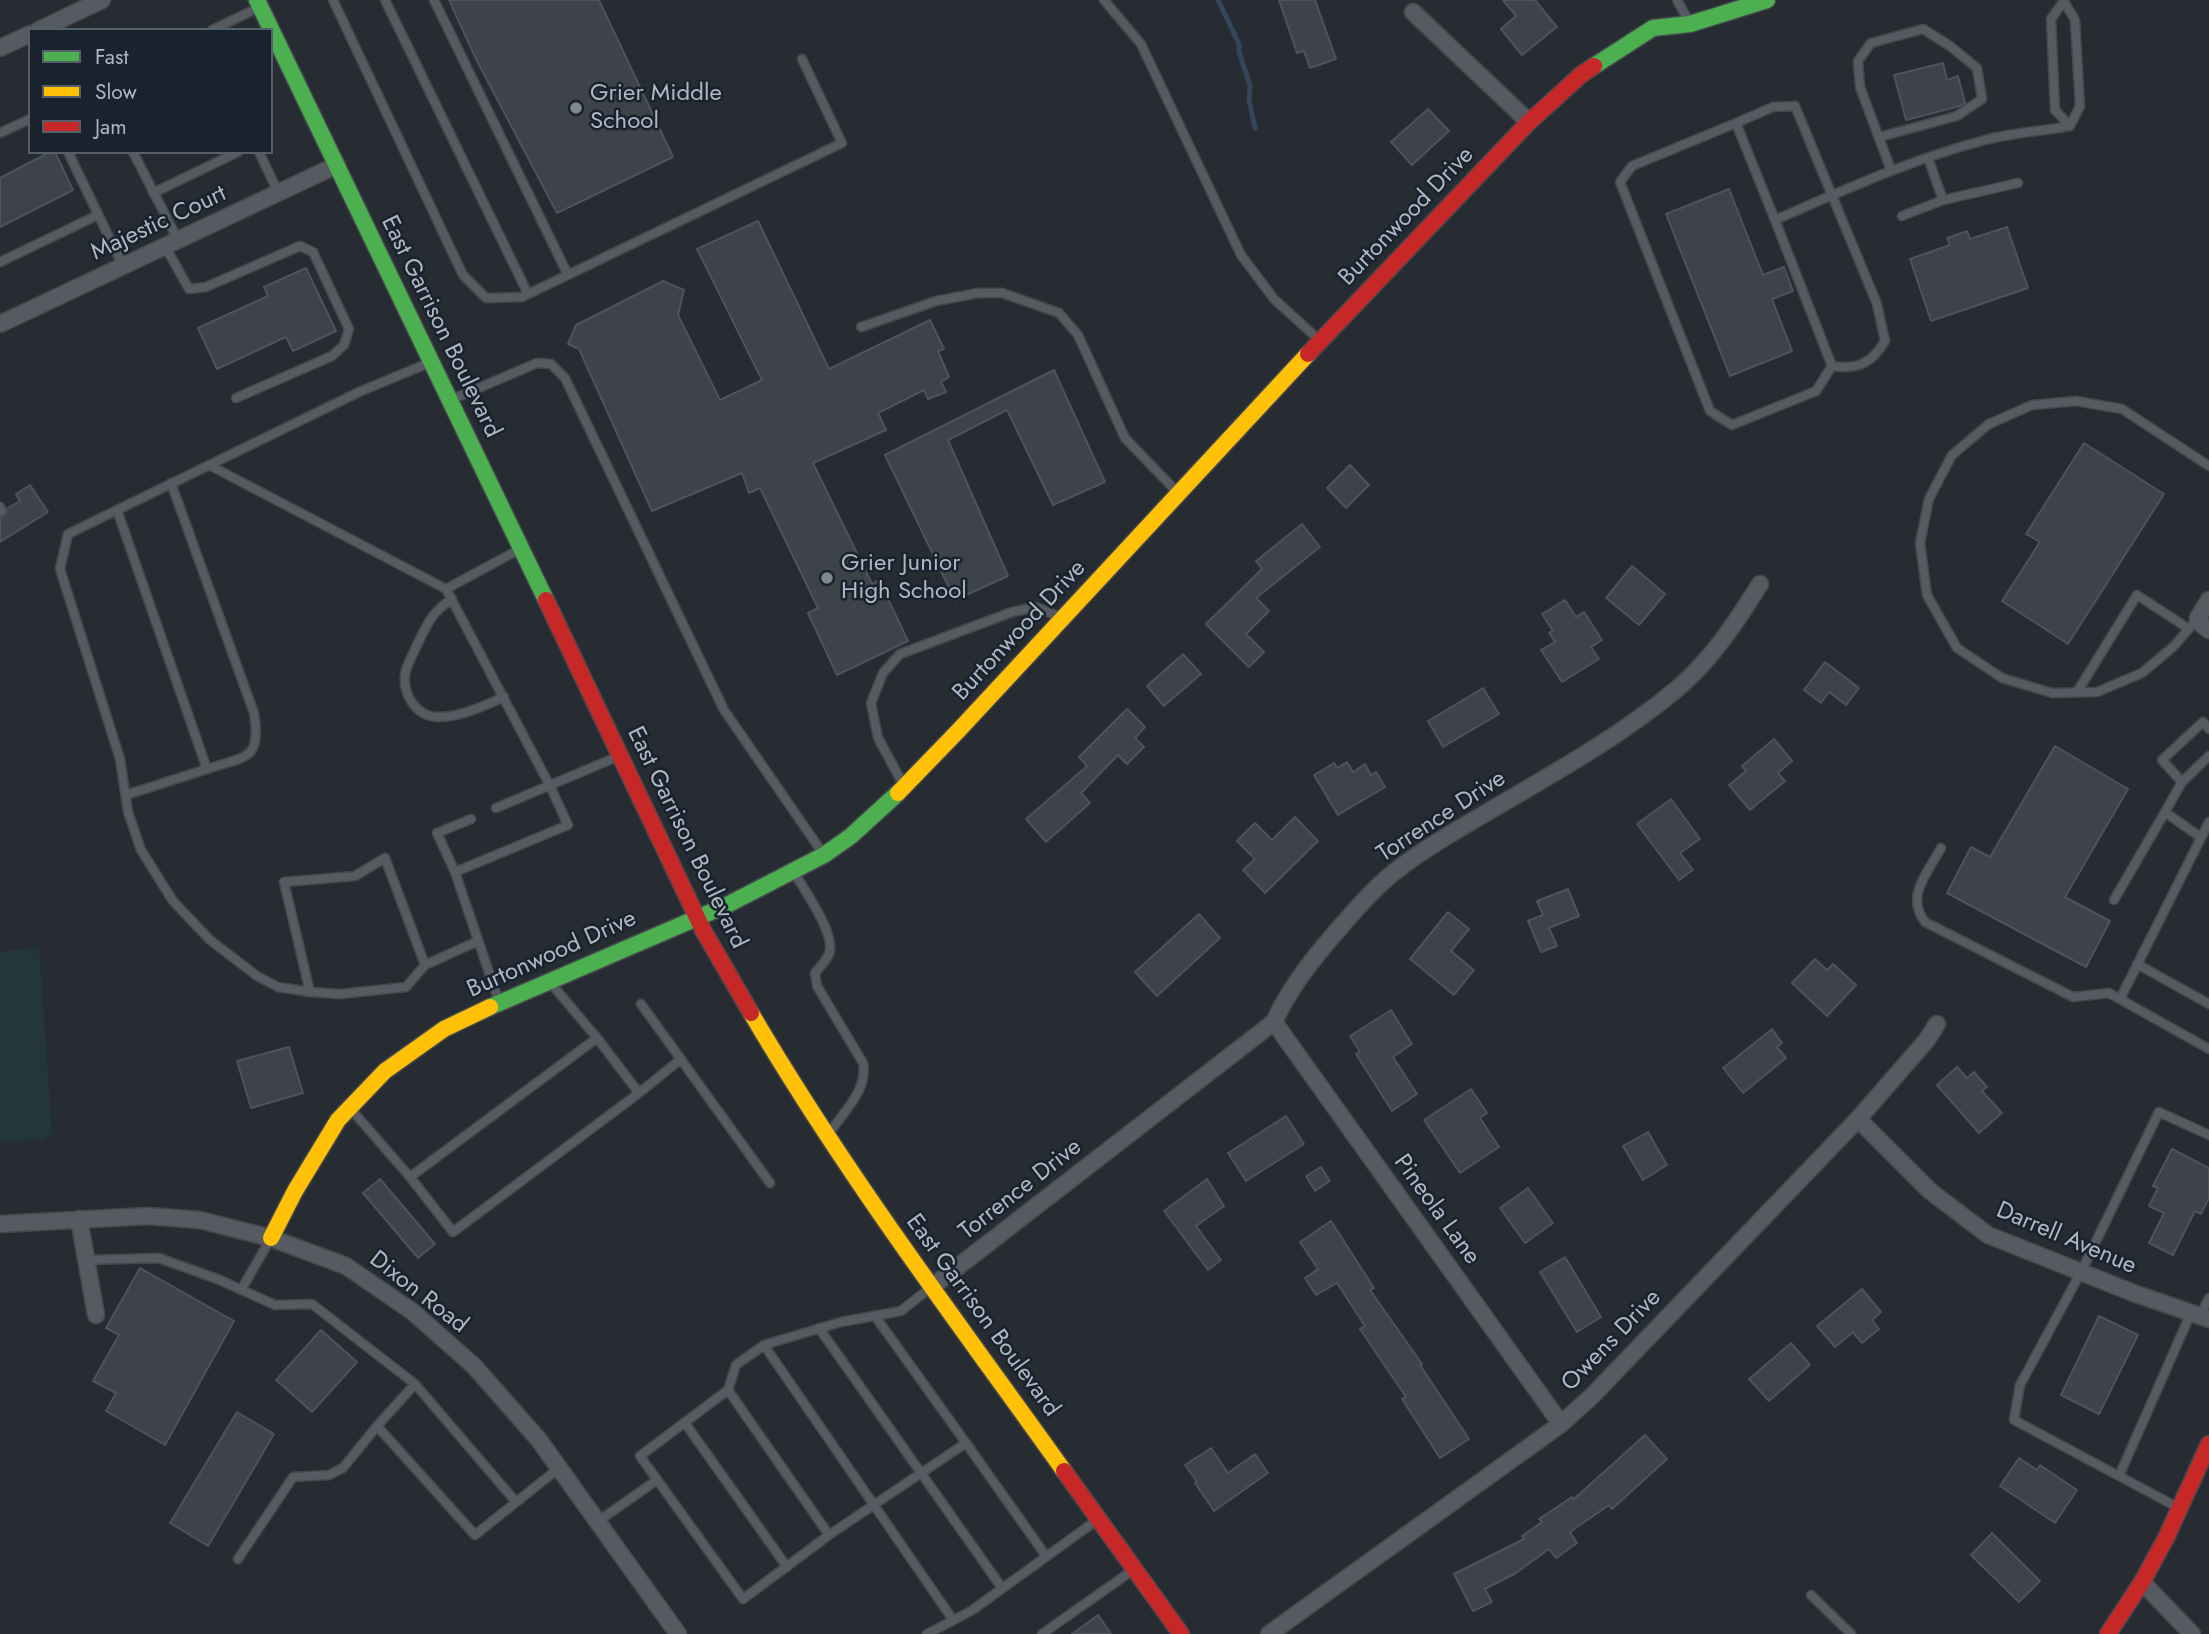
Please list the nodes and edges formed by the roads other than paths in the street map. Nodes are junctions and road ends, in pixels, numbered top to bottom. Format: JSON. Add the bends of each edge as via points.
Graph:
{"nodes":[{"id":1,"x":102,"y":0,"type":"edge"},
{"id":2,"x":333,"y":0,"type":"edge"},
{"id":3,"x":386,"y":0,"type":"edge"},
{"id":4,"x":434,"y":0,"type":"edge"},
{"id":5,"x":1104,"y":0,"type":"edge"},
{"id":6,"x":1677,"y":0,"type":"edge"},
{"id":7,"x":1766,"y":0,"type":"edge"},
{"id":8,"x":2063,"y":1,"type":"edge"},
{"id":9,"x":258,"y":3,"type":"edge"},
{"id":10,"x":1413,"y":12,"type":"dead end"},
{"id":11,"x":1690,"y":24,"type":"junction"},
{"id":12,"x":43,"y":28,"type":"edge"},
{"id":13,"x":215,"y":28,"type":"edge"},
{"id":14,"x":270,"y":28,"type":"edge"},
{"id":15,"x":273,"y":34,"type":"edge"},
{"id":16,"x":28,"y":35,"type":"edge"},
{"id":17,"x":0,"y":48,"type":"edge"},
{"id":18,"x":802,"y":59,"type":"dead end"},
{"id":19,"x":28,"y":121,"type":"edge"},
{"id":20,"x":1529,"y":122,"type":"junction"},
{"id":21,"x":1736,"y":123,"type":"junction"},
{"id":22,"x":2070,"y":126,"type":"junction"},
{"id":23,"x":0,"y":133,"type":"edge"},
{"id":24,"x":1880,"y":137,"type":"junction"},
{"id":25,"x":69,"y":154,"type":"edge"},
{"id":26,"x":134,"y":154,"type":"edge"},
{"id":27,"x":234,"y":154,"type":"edge"},
{"id":28,"x":260,"y":154,"type":"edge"},
{"id":29,"x":1928,"y":158,"type":"junction"},
{"id":30,"x":337,"y":165,"type":"junction"},
{"id":31,"x":1891,"y":170,"type":"junction"},
{"id":32,"x":2018,"y":183,"type":"dead end"},
{"id":33,"x":278,"y":192,"type":"junction"},
{"id":34,"x":153,"y":193,"type":"junction"},
{"id":35,"x":1833,"y":195,"type":"junction"},
{"id":36,"x":1943,"y":200,"type":"junction"},
{"id":37,"x":98,"y":215,"type":"junction"},
{"id":38,"x":1902,"y":216,"type":"dead end"},
{"id":39,"x":1776,"y":220,"type":"junction"},
{"id":40,"x":171,"y":243,"type":"junction"},
{"id":41,"x":0,"y":262,"type":"edge"},
{"id":42,"x":123,"y":266,"type":"junction"},
{"id":43,"x":568,"y":275,"type":"junction"},
{"id":44,"x":528,"y":294,"type":"junction"},
{"id":45,"x":0,"y":324,"type":"edge"},
{"id":46,"x":861,"y":327,"type":"dead end"},
{"id":47,"x":1321,"y":341,"type":"junction"},
{"id":48,"x":431,"y":362,"type":"junction"},
{"id":49,"x":1832,"y":366,"type":"junction"},
{"id":50,"x":236,"y":398,"type":"dead end"},
{"id":51,"x":450,"y":400,"type":"junction"},
{"id":52,"x":209,"y":465,"type":"junction"},
{"id":53,"x":2209,"y":466,"type":"edge"},
{"id":54,"x":171,"y":483,"type":"junction"},
{"id":55,"x":1179,"y":494,"type":"junction"},
{"id":56,"x":117,"y":509,"type":"junction"},
{"id":57,"x":521,"y":548,"type":"junction"},
{"id":58,"x":1760,"y":584,"type":"dead end"},
{"id":59,"x":446,"y":589,"type":"junction"},
{"id":60,"x":452,"y":600,"type":"junction"},
{"id":61,"x":2209,"y":600,"type":"edge"},
{"id":62,"x":1063,"y":618,"type":"junction"},
{"id":63,"x":2199,"y":626,"type":"edge"},
{"id":64,"x":2077,"y":692,"type":"junction"},
{"id":65,"x":503,"y":698,"type":"junction"},
{"id":66,"x":2209,"y":729,"type":"edge"},
{"id":67,"x":620,"y":755,"type":"junction"},
{"id":68,"x":2209,"y":756,"type":"edge"},
{"id":69,"x":207,"y":769,"type":"junction"},
{"id":70,"x":2182,"y":782,"type":"junction"},
{"id":71,"x":550,"y":786,"type":"junction"},
{"id":72,"x":905,"y":786,"type":"junction"},
{"id":73,"x":126,"y":795,"type":"junction"},
{"id":74,"x":496,"y":808,"type":"dead end"},
{"id":75,"x":2165,"y":812,"type":"junction"},
{"id":76,"x":471,"y":819,"type":"dead end"},
{"id":77,"x":2209,"y":822,"type":"edge"},
{"id":78,"x":2200,"y":836,"type":"junction"},
{"id":79,"x":1941,"y":848,"type":"dead end"},
{"id":80,"x":824,"y":855,"type":"junction"},
{"id":81,"x":455,"y":872,"type":"junction"},
{"id":82,"x":794,"y":872,"type":"junction"},
{"id":83,"x":2114,"y":900,"type":"dead end"},
{"id":84,"x":697,"y":916,"type":"junction"},
{"id":85,"x":478,"y":941,"type":"junction"},
{"id":86,"x":2137,"y":964,"type":"junction"},
{"id":87,"x":425,"y":965,"type":"junction"},
{"id":88,"x":549,"y":981,"type":"junction"},
{"id":89,"x":310,"y":992,"type":"junction"},
{"id":90,"x":2120,"y":999,"type":"junction"},
{"id":91,"x":499,"y":1002,"type":"junction"},
{"id":92,"x":641,"y":1004,"type":"dead end"},
{"id":93,"x":2209,"y":1004,"type":"edge"},
{"id":94,"x":1274,"y":1022,"type":"junction"},
{"id":95,"x":1937,"y":1024,"type":"dead end"},
{"id":96,"x":597,"y":1038,"type":"junction"},
{"id":97,"x":2209,"y":1049,"type":"edge"},
{"id":98,"x":681,"y":1059,"type":"junction"},
{"id":99,"x":639,"y":1093,"type":"junction"},
{"id":100,"x":349,"y":1107,"type":"junction"},
{"id":101,"x":1858,"y":1119,"type":"junction"},
{"id":102,"x":828,"y":1134,"type":"junction"},
{"id":103,"x":2209,"y":1135,"type":"edge"},
{"id":104,"x":410,"y":1177,"type":"junction"},
{"id":105,"x":770,"y":1183,"type":"dead end"},
{"id":106,"x":79,"y":1219,"type":"junction"},
{"id":107,"x":0,"y":1224,"type":"edge"},
{"id":108,"x":271,"y":1238,"type":"junction"},
{"id":109,"x":86,"y":1260,"type":"junction"},
{"id":110,"x":2081,"y":1272,"type":"junction"},
{"id":111,"x":933,"y":1286,"type":"junction"},
{"id":112,"x":241,"y":1290,"type":"junction"},
{"id":113,"x":2209,"y":1297,"type":"edge"},
{"id":114,"x":96,"y":1315,"type":"dead end"},
{"id":115,"x":876,"y":1316,"type":"junction"},
{"id":116,"x":2200,"y":1316,"type":"edge"},
{"id":117,"x":819,"y":1328,"type":"junction"},
{"id":118,"x":764,"y":1345,"type":"junction"},
{"id":119,"x":415,"y":1384,"type":"junction"},
{"id":120,"x":728,"y":1390,"type":"junction"},
{"id":121,"x":685,"y":1423,"type":"junction"},
{"id":122,"x":1561,"y":1424,"type":"junction"},
{"id":123,"x":377,"y":1426,"type":"junction"},
{"id":124,"x":966,"y":1443,"type":"junction"},
{"id":125,"x":2209,"y":1444,"type":"edge"},
{"id":126,"x":559,"y":1468,"type":"junction"},
{"id":127,"x":921,"y":1473,"type":"junction"},
{"id":128,"x":2119,"y":1476,"type":"junction"},
{"id":129,"x":657,"y":1480,"type":"junction"},
{"id":130,"x":516,"y":1502,"type":"junction"},
{"id":131,"x":874,"y":1504,"type":"junction"},
{"id":132,"x":2179,"y":1508,"type":"junction"},
{"id":133,"x":1099,"y":1518,"type":"junction"},
{"id":134,"x":597,"y":1522,"type":"junction"},
{"id":135,"x":829,"y":1535,"type":"junction"},
{"id":136,"x":1046,"y":1556,"type":"junction"},
{"id":137,"x":238,"y":1559,"type":"dead end"},
{"id":138,"x":787,"y":1567,"type":"junction"},
{"id":139,"x":1135,"y":1568,"type":"junction"},
{"id":140,"x":2142,"y":1581,"type":"junction"},
{"id":141,"x":1002,"y":1588,"type":"junction"},
{"id":142,"x":1811,"y":1595,"type":"dead end"},
{"id":143,"x":953,"y":1620,"type":"junction"},
{"id":144,"x":678,"y":1634,"type":"edge"},
{"id":145,"x":927,"y":1634,"type":"edge"},
{"id":146,"x":1042,"y":1634,"type":"edge"},
{"id":147,"x":1181,"y":1634,"type":"edge"},
{"id":148,"x":1269,"y":1634,"type":"edge"},
{"id":149,"x":1851,"y":1634,"type":"edge"},
{"id":150,"x":2108,"y":1634,"type":"edge"},
{"id":151,"x":2192,"y":1634,"type":"edge"}],
"edges":[{"from":1,"to":12,"type":"street"},
{"from":2,"to":44,"type":"lane","via":[[463,275],[486,298]]},
{"from":3,"to":44,"type":"lane"},
{"from":4,"to":43,"type":"lane"},
{"from":5,"to":47,"type":"lane","via":[[1141,44],[1241,255],[1274,299]]},
{"from":6,"to":11,"type":"lane"},
{"from":7,"to":11,"type":"main road","name":"Burtonwood Drive"},
{"from":8,"to":22,"type":"lane","via":[[2076,20],[2080,106]]},
{"from":8,"to":22,"type":"lane","via":[[2051,19],[2055,110]]},
{"from":9,"to":13,"type":"lane"},
{"from":9,"to":14,"type":"main road","name":"East Garrison Boulevard"},
{"from":10,"to":20,"type":"street"},
{"from":11,"to":20,"type":"main road","name":"Burtonwood Drive","via":[[1653,28],[1612,53]]},
{"from":15,"to":30,"type":"main road","name":"East Garrison Boulevard"},
{"from":16,"to":17,"type":"street"},
{"from":18,"to":43,"type":"lane","via":[[842,143]]},
{"from":19,"to":23,"type":"lane"},
{"from":20,"to":47,"type":"main road","name":"Burtonwood Drive"},
{"from":21,"to":35,"type":"lane","via":[[1773,107],[1794,106]]},
{"from":21,"to":39,"type":"lane"},
{"from":21,"to":49,"type":"lane","via":[[1632,166],[1620,182],[1710,411],[1732,425],[1816,390]]},
{"from":22,"to":29,"type":"lane","via":[[1987,139]]},
{"from":24,"to":24,"type":"lane","via":[[1957,116],[1982,99],[1978,68],[1923,29],[1871,43],[1858,61],[1860,87]]},
{"from":24,"to":31,"type":"lane"},
{"from":25,"to":37,"type":"lane"},
{"from":26,"to":34,"type":"lane"},
{"from":27,"to":34,"type":"lane"},
{"from":28,"to":33,"type":"lane"},
{"from":29,"to":31,"type":"lane"},
{"from":29,"to":36,"type":"lane"},
{"from":30,"to":33,"type":"street","name":"Majestic Court"},
{"from":30,"to":48,"type":"main road","name":"East Garrison Boulevard"},
{"from":31,"to":35,"type":"lane"},
{"from":32,"to":36,"type":"lane"},
{"from":33,"to":40,"type":"street","name":"Majestic Court"},
{"from":34,"to":40,"type":"lane"},
{"from":35,"to":39,"type":"lane"},
{"from":35,"to":49,"type":"lane","via":[[1877,304],[1885,341],[1875,358],[1848,369]]},
{"from":36,"to":38,"type":"lane"},
{"from":37,"to":41,"type":"lane"},
{"from":37,"to":42,"type":"lane"},
{"from":39,"to":49,"type":"lane"},
{"from":40,"to":42,"type":"street","name":"Majestic Court"},
{"from":40,"to":50,"type":"lane","via":[[189,289],[206,287],[300,246],[313,252],[349,329],[344,345],[332,356]]},
{"from":42,"to":45,"type":"street","name":"Majestic Court"},
{"from":43,"to":44,"type":"lane"},
{"from":46,"to":55,"type":"lane","via":[[936,301],[978,293],[1002,293],[1059,313],[1078,335],[1125,438]]},
{"from":47,"to":55,"type":"main road","name":"Burtonwood Drive"},
{"from":48,"to":51,"type":"main road","name":"East Garrison Boulevard"},
{"from":48,"to":52,"type":"lane"},
{"from":51,"to":57,"type":"main road","name":"East Garrison Boulevard"},
{"from":51,"to":80,"type":"lane","via":[[537,363],[551,364],[565,378],[724,710]]},
{"from":52,"to":54,"type":"lane"},
{"from":52,"to":59,"type":"lane"},
{"from":53,"to":64,"type":"lane","via":[[2122,409],[2076,401],[2032,405],[1989,424],[1952,455],[1929,499],[1920,543],[1927,595],[1957,648],[2002,678],[2052,693]]},
{"from":54,"to":56,"type":"lane"},
{"from":54,"to":69,"type":"lane","via":[[258,731],[251,754]]},
{"from":55,"to":62,"type":"main road","name":"Burtonwood Drive"},
{"from":56,"to":69,"type":"lane"},
{"from":56,"to":73,"type":"lane","via":[[68,534],[60,569],[120,759]]},
{"from":57,"to":59,"type":"lane"},
{"from":57,"to":67,"type":"main road","name":"East Garrison Boulevard"},
{"from":58,"to":94,"type":"street","name":"Torrence Drive","via":[[1719,645],[1679,687],[1620,732],[1392,874],[1317,954],[1283,1000]]},
{"from":59,"to":60,"type":"lane"},
{"from":60,"to":65,"type":"lane"},
{"from":60,"to":65,"type":"lane","via":[[432,615],[406,671],[410,701],[427,716],[439,718]]},
{"from":61,"to":63,"type":"street"},
{"from":62,"to":72,"type":"main road","name":"Burtonwood Drive"},
{"from":62,"to":72,"type":"lane","via":[[1036,607],[1012,612],[900,654],[883,673],[871,704],[878,738]]},
{"from":63,"to":64,"type":"lane","via":[[2143,673],[2097,692]]},
{"from":63,"to":64,"type":"lane","via":[[2137,595]]},
{"from":65,"to":71,"type":"lane"},
{"from":66,"to":70,"type":"lane","via":[[2203,722],[2162,760]]},
{"from":67,"to":71,"type":"lane"},
{"from":67,"to":84,"type":"main road","name":"East Garrison Boulevard"},
{"from":68,"to":70,"type":"lane"},
{"from":69,"to":73,"type":"lane"},
{"from":70,"to":75,"type":"lane"},
{"from":71,"to":74,"type":"lane"},
{"from":71,"to":81,"type":"lane","via":[[568,825]]},
{"from":72,"to":80,"type":"main road","name":"Burtonwood Drive"},
{"from":73,"to":89,"type":"lane","via":[[141,850],[173,901],[210,940],[257,976],[278,987]]},
{"from":75,"to":78,"type":"lane"},
{"from":75,"to":83,"type":"lane"},
{"from":76,"to":81,"type":"lane","via":[[437,833]]},
{"from":77,"to":78,"type":"lane"},
{"from":78,"to":86,"type":"lane"},
{"from":79,"to":90,"type":"lane","via":[[1917,892],[1915,904],[1925,922],[2073,997],[2109,993]]},
{"from":80,"to":82,"type":"main road","name":"Burtonwood Drive"},
{"from":81,"to":85,"type":"lane"},
{"from":82,"to":84,"type":"main road","name":"Burtonwood Drive"},
{"from":82,"to":102,"type":"lane","via":[[829,933],[829,955],[816,973],[817,986],[866,1075]]},
{"from":84,"to":88,"type":"main road","name":"Burtonwood Drive"},
{"from":84,"to":102,"type":"main road","name":"East Garrison Boulevard","via":[[773,1050]]},
{"from":85,"to":87,"type":"lane"},
{"from":85,"to":91,"type":"lane"},
{"from":86,"to":90,"type":"lane"},
{"from":86,"to":93,"type":"lane"},
{"from":87,"to":89,"type":"lane","via":[[406,987],[340,994]]},
{"from":87,"to":89,"type":"lane","via":[[385,858],[355,876],[284,882]]},
{"from":88,"to":91,"type":"main road","name":"Burtonwood Drive"},
{"from":88,"to":96,"type":"lane"},
{"from":90,"to":97,"type":"lane"},
{"from":91,"to":100,"type":"main road","name":"Burtonwood Drive","via":[[444,1029],[385,1071]]},
{"from":92,"to":98,"type":"lane"},
{"from":94,"to":111,"type":"street","name":"Torrence Drive"},
{"from":94,"to":122,"type":"street","name":"Pineola Lane"},
{"from":95,"to":101,"type":"street","name":"Owens Drive"},
{"from":96,"to":99,"type":"lane"},
{"from":96,"to":104,"type":"lane"},
{"from":98,"to":99,"type":"lane"},
{"from":98,"to":105,"type":"lane"},
{"from":99,"to":104,"type":"lane","via":[[453,1232]]},
{"from":100,"to":104,"type":"lane"},
{"from":100,"to":108,"type":"main road","name":"Burtonwood Drive"},
{"from":101,"to":110,"type":"street","name":"Darrell Avenue","via":[[1930,1191],[1988,1235]]},
{"from":101,"to":122,"type":"street","name":"Owens Drive"},
{"from":102,"to":111,"type":"main road","name":"East Garrison Boulevard"},
{"from":103,"to":110,"type":"lane","via":[[2159,1112]]},
{"from":106,"to":107,"type":"street","name":"Dixon Road"},
{"from":106,"to":108,"type":"street","name":"Dixon Road","via":[[148,1216],[200,1220]]},
{"from":106,"to":109,"type":"street"},
{"from":108,"to":112,"type":"lane"},
{"from":108,"to":126,"type":"street","name":"Dixon Road","via":[[346,1266],[413,1312],[474,1366]]},
{"from":109,"to":112,"type":"lane","via":[[159,1258]]},
{"from":109,"to":114,"type":"street"},
{"from":110,"to":116,"type":"street","name":"Darrell Avenue"},
{"from":110,"to":128,"type":"lane","via":[[2020,1385],[2014,1420]]},
{"from":111,"to":115,"type":"lane","via":[[901,1311]]},
{"from":111,"to":133,"type":"main road","name":"East Garrison Boulevard"},
{"from":112,"to":119,"type":"lane","via":[[275,1305],[312,1304]]},
{"from":113,"to":116,"type":"lane"},
{"from":115,"to":117,"type":"lane"},
{"from":115,"to":124,"type":"lane"},
{"from":116,"to":128,"type":"lane"},
{"from":117,"to":118,"type":"lane"},
{"from":117,"to":127,"type":"lane"},
{"from":118,"to":120,"type":"lane","via":[[736,1365]]},
{"from":118,"to":131,"type":"lane"},
{"from":119,"to":123,"type":"lane"},
{"from":119,"to":130,"type":"lane"},
{"from":120,"to":121,"type":"lane"},
{"from":120,"to":135,"type":"lane"},
{"from":121,"to":129,"type":"lane","via":[[640,1456]]},
{"from":121,"to":138,"type":"lane"},
{"from":122,"to":148,"type":"street","name":"Owens Drive"},
{"from":123,"to":130,"type":"lane","via":[[475,1535]]},
{"from":123,"to":137,"type":"lane","via":[[343,1468],[329,1475],[293,1476]]},
{"from":124,"to":127,"type":"lane"},
{"from":124,"to":136,"type":"lane"},
{"from":125,"to":132,"type":"main road"},
{"from":126,"to":130,"type":"lane"},
{"from":126,"to":134,"type":"street","name":"Dixon Road"},
{"from":127,"to":131,"type":"lane"},
{"from":127,"to":141,"type":"lane"},
{"from":128,"to":132,"type":"lane"},
{"from":129,"to":134,"type":"lane"},
{"from":129,"to":138,"type":"lane","via":[[743,1599]]},
{"from":131,"to":135,"type":"lane"},
{"from":131,"to":143,"type":"lane"},
{"from":132,"to":140,"type":"main road"},
{"from":133,"to":136,"type":"lane"},
{"from":133,"to":139,"type":"main road","name":"East Garrison Boulevard"},
{"from":134,"to":144,"type":"street","name":"Dixon Road"},
{"from":135,"to":138,"type":"lane"},
{"from":136,"to":141,"type":"lane"},
{"from":139,"to":146,"type":"lane"},
{"from":139,"to":147,"type":"main road","name":"East Garrison Boulevard"},
{"from":140,"to":150,"type":"main road"},
{"from":140,"to":151,"type":"street"},
{"from":141,"to":143,"type":"lane"},
{"from":142,"to":149,"type":"lane"},
{"from":143,"to":145,"type":"lane"}]}
